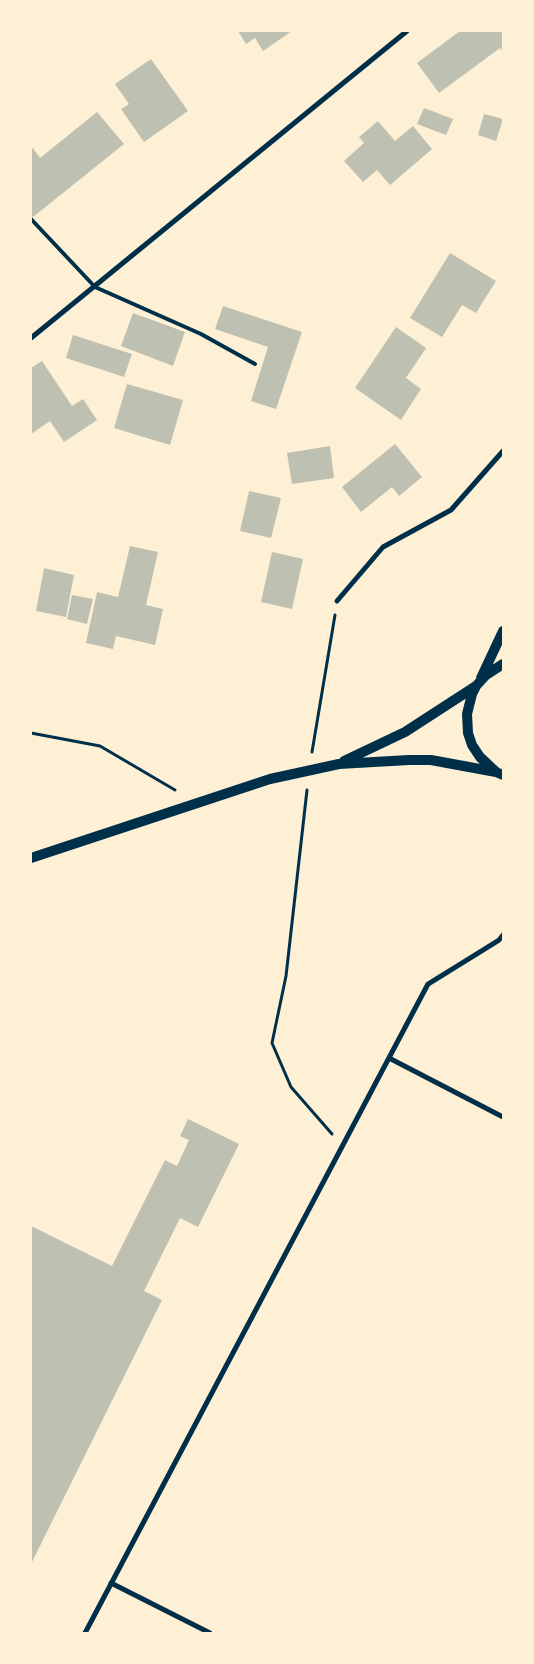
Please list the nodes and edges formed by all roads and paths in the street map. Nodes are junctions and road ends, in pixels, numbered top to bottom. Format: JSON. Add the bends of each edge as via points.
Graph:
{"nodes":[{"id":1,"x":407,"y":31,"type":"edge"},
{"id":2,"x":31,"y":219,"type":"edge"},
{"id":3,"x":95,"y":287,"type":"junction"},
{"id":4,"x":31,"y":338,"type":"edge"},
{"id":5,"x":256,"y":364,"type":"dead end"},
{"id":6,"x":503,"y":451,"type":"edge"},
{"id":7,"x":337,"y":601,"type":"joint"},
{"id":8,"x":503,"y":631,"type":"edge"},
{"id":9,"x":503,"y":664,"type":"edge"},
{"id":10,"x":478,"y":684,"type":"junction"},
{"id":11,"x":31,"y":734,"type":"edge"},
{"id":12,"x":339,"y":764,"type":"junction"},
{"id":13,"x":309,"y":770,"type":"junction"},
{"id":14,"x":500,"y":775,"type":"edge"},
{"id":15,"x":198,"y":804,"type":"junction"},
{"id":16,"x":31,"y":858,"type":"edge"},
{"id":17,"x":503,"y":935,"type":"edge"},
{"id":18,"x":389,"y":1058,"type":"junction"},
{"id":19,"x":503,"y":1117,"type":"edge"},
{"id":20,"x":342,"y":1146,"type":"junction"},
{"id":21,"x":111,"y":1583,"type":"junction"},
{"id":22,"x":85,"y":1633,"type":"edge"},
{"id":23,"x":210,"y":1633,"type":"edge"}],
"edges":[{"from":1,"to":3,"type":"street"},
{"from":2,"to":3,"type":"lane"},
{"from":3,"to":4,"type":"street"},
{"from":3,"to":5,"type":"lane","via":[[201,334]]},
{"from":6,"to":7,"type":"street","via":[[451,510],[383,548]]},
{"from":7,"to":13,"type":"path"},
{"from":8,"to":10,"type":"main road"},
{"from":9,"to":10,"type":"main road"},
{"from":10,"to":12,"type":"main road","via":[[405,732]]},
{"from":10,"to":14,"type":"main road","via":[[467,714],[468,733],[480,757]]},
{"from":11,"to":15,"type":"path","via":[[100,746]]},
{"from":12,"to":13,"type":"main road"},
{"from":12,"to":14,"type":"main road","via":[[431,760]]},
{"from":13,"to":15,"type":"main road","via":[[270,779]]},
{"from":13,"to":20,"type":"path","via":[[286,976],[272,1042],[291,1087]]},
{"from":15,"to":16,"type":"main road"},
{"from":17,"to":18,"type":"street","via":[[428,984]]},
{"from":18,"to":19,"type":"street"},
{"from":18,"to":20,"type":"street"},
{"from":20,"to":21,"type":"street"},
{"from":21,"to":22,"type":"street"},
{"from":21,"to":23,"type":"street"}]}
